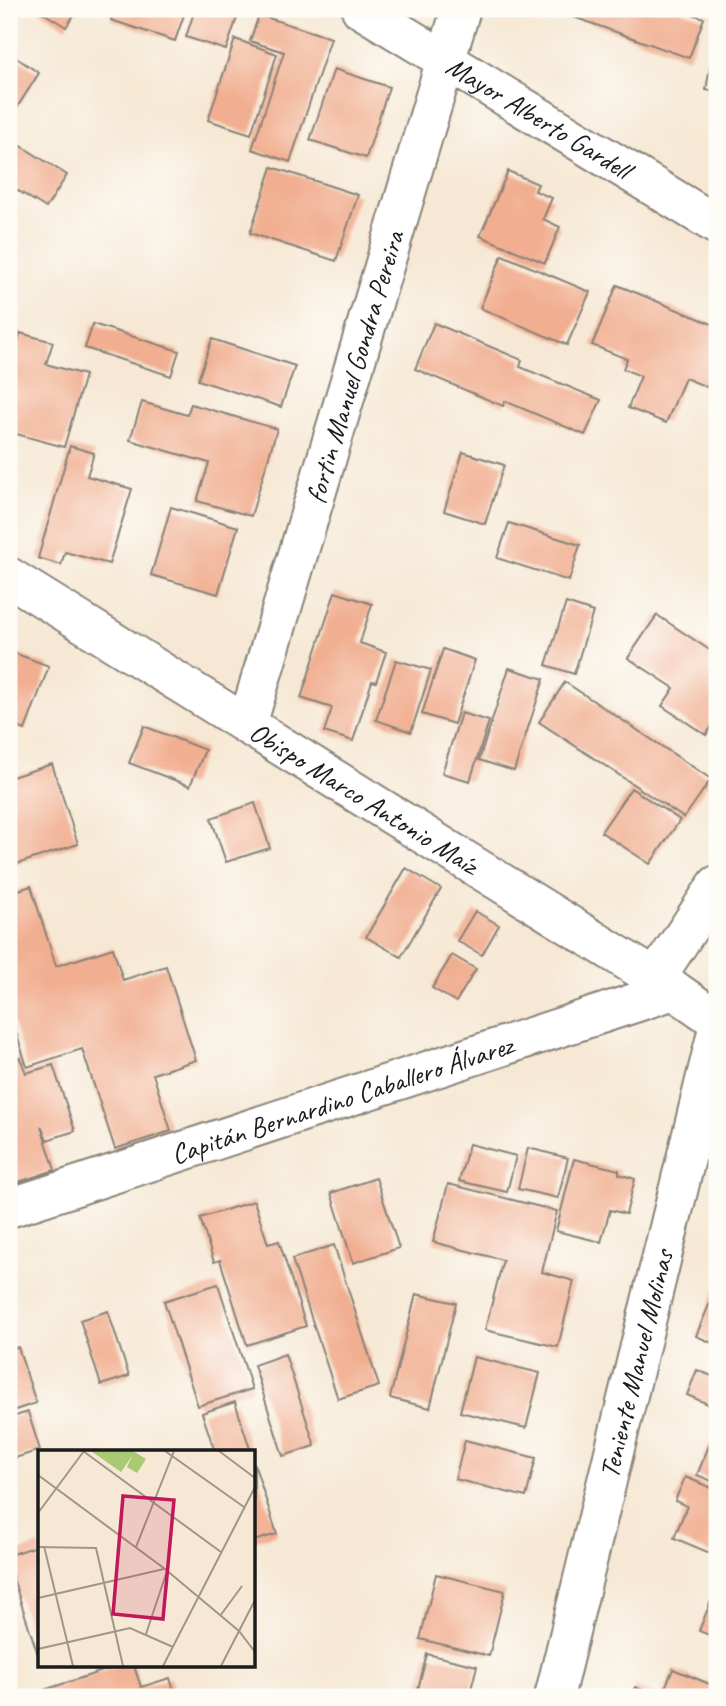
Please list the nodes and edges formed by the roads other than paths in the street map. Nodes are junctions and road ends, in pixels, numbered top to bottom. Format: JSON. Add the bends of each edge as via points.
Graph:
{"nodes":[{"id":1,"x":361,"y":9,"type":"edge"},
{"id":2,"x":461,"y":9,"type":"edge"},
{"id":3,"x":446,"y":60,"type":"junction"},
{"id":4,"x":717,"y":225,"type":"edge"},
{"id":5,"x":9,"y":577,"type":"edge"},
{"id":6,"x":247,"y":725,"type":"junction"},
{"id":7,"x":717,"y":885,"type":"edge"},
{"id":8,"x":664,"y":985,"type":"junction"},
{"id":9,"x":717,"y":1020,"type":"edge"},
{"id":10,"x":717,"y":1032,"type":"edge"},
{"id":11,"x":9,"y":1208,"type":"edge"},
{"id":12,"x":554,"y":1697,"type":"edge"}],
"edges":[{"from":1,"to":3,"type":"street","name":"Mayor Alberto Gardell"},
{"from":2,"to":3,"type":"street","name":"fortin Manuel Gondra Pereira"},
{"from":3,"to":4,"type":"street","name":"Mayor Alberto Gardell"},
{"from":3,"to":6,"type":"street","name":"fortin Manuel Gondra Pereira"},
{"from":5,"to":6,"type":"street","name":"Obispo Marco Antonio Maíz"},
{"from":6,"to":8,"type":"street","name":"Obispo Marco Antonio Maíz"},
{"from":7,"to":8,"type":"street"},
{"from":8,"to":9,"type":"street","name":"Obispo Marco Antonio Maíz"},
{"from":8,"to":11,"type":"street","name":"Capitán Bernardino Caballero Álvarez"},
{"from":10,"to":12,"type":"street","name":"Teniente Manuel Molinas"}]}
